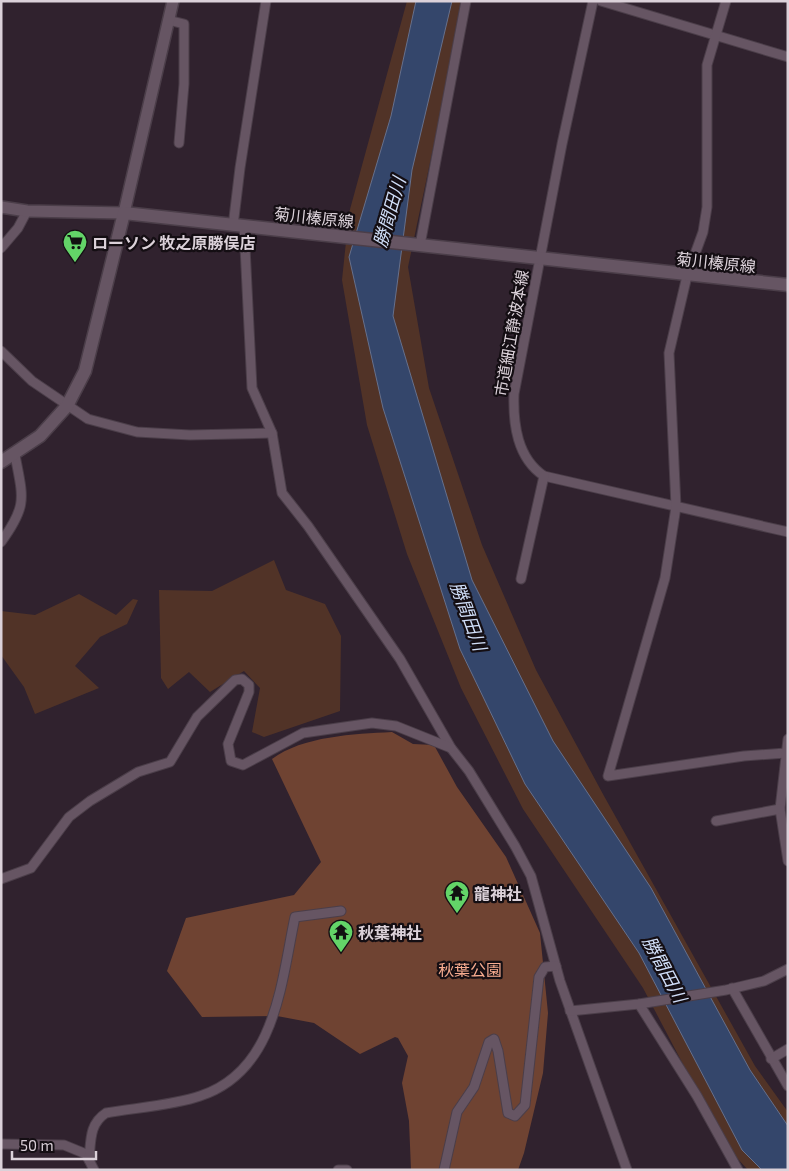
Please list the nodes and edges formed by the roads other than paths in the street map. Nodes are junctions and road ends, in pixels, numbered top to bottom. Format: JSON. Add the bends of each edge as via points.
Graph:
{"nodes":[{"id":1,"x":173,"y":1,"type":"edge"},
{"id":2,"x":266,"y":1,"type":"edge"},
{"id":3,"x":466,"y":1,"type":"edge"},
{"id":4,"x":593,"y":1,"type":"edge"},
{"id":5,"x":601,"y":1,"type":"edge"},
{"id":6,"x":726,"y":1,"type":"edge"},
{"id":7,"x":168,"y":20,"type":"junction"},
{"id":8,"x":714,"y":36,"type":"junction"},
{"id":9,"x":788,"y":57,"type":"edge"},
{"id":10,"x":180,"y":143,"type":"dead end"},
{"id":11,"x":1,"y":207,"type":"edge"},
{"id":12,"x":27,"y":211,"type":"junction"},
{"id":13,"x":124,"y":214,"type":"junction"},
{"id":14,"x":239,"y":226,"type":"junction"},
{"id":15,"x":420,"y":245,"type":"junction"},
{"id":16,"x":1,"y":248,"type":"edge"},
{"id":17,"x":539,"y":260,"type":"junction"},
{"id":18,"x":687,"y":276,"type":"junction"},
{"id":19,"x":788,"y":285,"type":"edge"},
{"id":20,"x":1,"y":351,"type":"edge"},
{"id":21,"x":67,"y":406,"type":"junction"},
{"id":22,"x":272,"y":433,"type":"junction"},
{"id":23,"x":15,"y":455,"type":"junction"},
{"id":24,"x":1,"y":462,"type":"edge"},
{"id":25,"x":544,"y":476,"type":"junction"},
{"id":26,"x":676,"y":507,"type":"junction"},
{"id":27,"x":788,"y":532,"type":"edge"},
{"id":28,"x":1,"y":542,"type":"edge"},
{"id":29,"x":521,"y":580,"type":"dead end"},
{"id":30,"x":788,"y":739,"type":"edge"},
{"id":31,"x":451,"y":748,"type":"junction"},
{"id":32,"x":786,"y":753,"type":"junction"},
{"id":33,"x":780,"y":809,"type":"junction"},
{"id":34,"x":716,"y":821,"type":"dead end"},
{"id":35,"x":788,"y":861,"type":"edge"},
{"id":36,"x":1,"y":879,"type":"edge"},
{"id":37,"x":341,"y":911,"type":"dead end"},
{"id":38,"x":556,"y":966,"type":"junction"},
{"id":39,"x":788,"y":969,"type":"edge"},
{"id":40,"x":729,"y":989,"type":"junction"},
{"id":41,"x":639,"y":1004,"type":"junction"},
{"id":42,"x":570,"y":1011,"type":"junction"},
{"id":43,"x":788,"y":1049,"type":"edge"},
{"id":44,"x":771,"y":1059,"type":"junction"},
{"id":45,"x":788,"y":1086,"type":"edge"},
{"id":46,"x":1,"y":1144,"type":"edge"},
{"id":47,"x":89,"y":1160,"type":"junction"},
{"id":48,"x":94,"y":1170,"type":"edge"},
{"id":49,"x":338,"y":1170,"type":"edge"},
{"id":50,"x":347,"y":1170,"type":"edge"},
{"id":51,"x":444,"y":1170,"type":"edge"},
{"id":52,"x":627,"y":1170,"type":"edge"},
{"id":53,"x":738,"y":1170,"type":"edge"}],
"edges":[{"from":1,"to":7,"type":"street"},
{"from":2,"to":14,"type":"street","via":[[240,168]]},
{"from":3,"to":15,"type":"street"},
{"from":4,"to":17,"type":"street","name":"市道細江静波本線"},
{"from":5,"to":8,"type":"street"},
{"from":6,"to":8,"type":"street"},
{"from":7,"to":10,"type":"street","via":[[184,24]]},
{"from":7,"to":13,"type":"street"},
{"from":8,"to":9,"type":"street"},
{"from":8,"to":18,"type":"street","via":[[707,65],[707,207],[703,232]]},
{"from":11,"to":12,"type":"street"},
{"from":12,"to":13,"type":"street"},
{"from":12,"to":16,"type":"street"},
{"from":13,"to":14,"type":"main road","name":"菊川榛原線"},
{"from":13,"to":21,"type":"main road","via":[[85,371]]},
{"from":14,"to":15,"type":"main road","name":"菊川榛原線"},
{"from":14,"to":22,"type":"street","via":[[252,388]]},
{"from":15,"to":17,"type":"main road","name":"菊川榛原線"},
{"from":17,"to":18,"type":"main road","name":"菊川榛原線"},
{"from":17,"to":25,"type":"street","name":"市道細江静波本線","via":[[513,413],[526,461]]},
{"from":18,"to":19,"type":"main road","name":"菊川榛原線"},
{"from":18,"to":26,"type":"street","via":[[669,353]]},
{"from":20,"to":21,"type":"street"},
{"from":21,"to":22,"type":"street","via":[[88,419],[137,432],[190,435]]},
{"from":21,"to":23,"type":"main road","via":[[40,436]]},
{"from":22,"to":31,"type":"street","via":[[282,493],[400,659]]},
{"from":23,"to":24,"type":"main road"},
{"from":23,"to":28,"type":"street","via":[[21,511]]},
{"from":25,"to":26,"type":"street","name":"市道細江静波本線"},
{"from":25,"to":29,"type":"street"},
{"from":26,"to":27,"type":"street","name":"市道細江静波本線"},
{"from":26,"to":32,"type":"street","via":[[665,578],[608,776]]},
{"from":30,"to":32,"type":"street"},
{"from":31,"to":36,"type":"street","via":[[396,726],[372,723],[303,733],[243,765],[231,761],[228,744],[249,685],[242,679],[235,680],[197,717],[170,762],[138,772],[90,801],[69,817],[31,868]]},
{"from":31,"to":38,"type":"street","via":[[469,771],[531,876]]},
{"from":32,"to":33,"type":"street"},
{"from":33,"to":34,"type":"street"},
{"from":33,"to":35,"type":"street"},
{"from":37,"to":47,"type":"street","via":[[295,917],[269,1029],[257,1053],[242,1072],[200,1096],[106,1113],[97,1119],[92,1130]]},
{"from":38,"to":42,"type":"street"},
{"from":38,"to":51,"type":"street","via":[[545,967],[539,977],[525,1105],[515,1116],[508,1113],[494,1039],[489,1042],[474,1087],[458,1112]]},
{"from":39,"to":40,"type":"street","via":[[764,981]]},
{"from":40,"to":41,"type":"street"},
{"from":40,"to":44,"type":"street"},
{"from":41,"to":42,"type":"street"},
{"from":41,"to":53,"type":"street","via":[[697,1096]]},
{"from":42,"to":52,"type":"street"},
{"from":43,"to":44,"type":"street"},
{"from":44,"to":45,"type":"street"},
{"from":46,"to":47,"type":"street","via":[[64,1144],[86,1154]]},
{"from":47,"to":48,"type":"street"},
{"from":49,"to":50,"type":"street"}]}
